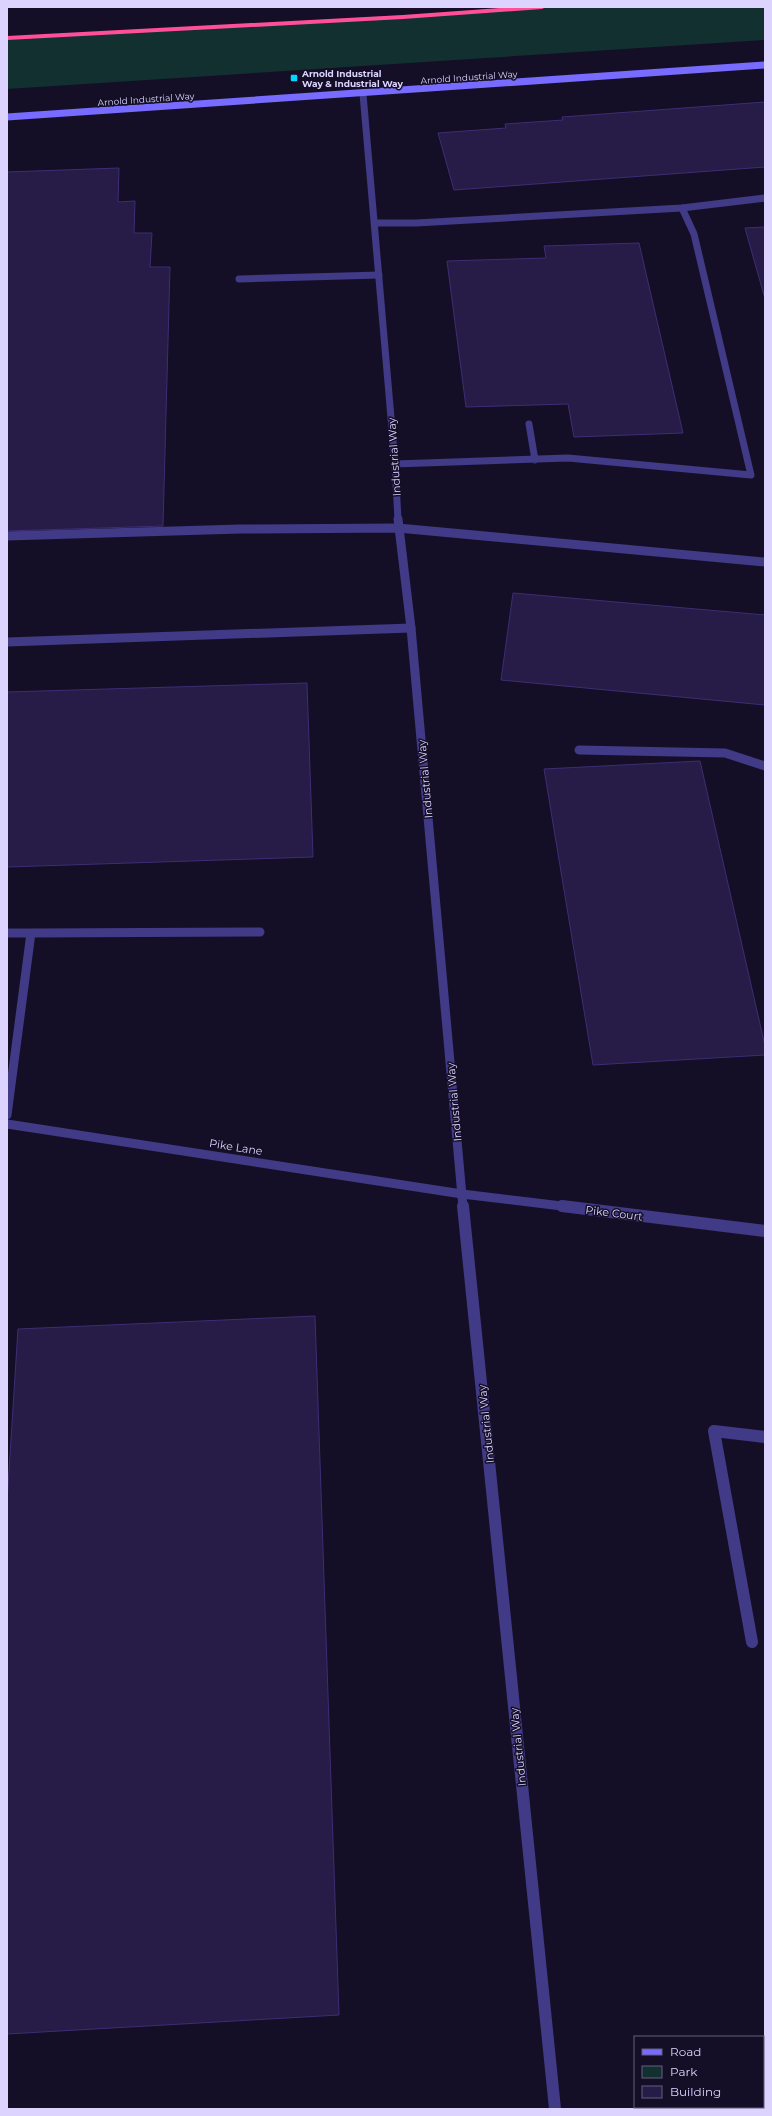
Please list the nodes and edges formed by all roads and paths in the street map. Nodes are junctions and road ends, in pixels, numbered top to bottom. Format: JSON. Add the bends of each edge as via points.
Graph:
{"nodes":[{"id":1,"x":542,"y":7,"type":"edge"},
{"id":2,"x":7,"y":38,"type":"edge"},
{"id":3,"x":765,"y":65,"type":"edge"},
{"id":4,"x":363,"y":94,"type":"junction"},
{"id":5,"x":7,"y":117,"type":"edge"},
{"id":6,"x":765,"y":198,"type":"edge"},
{"id":7,"x":682,"y":208,"type":"junction"},
{"id":8,"x":375,"y":223,"type":"junction"},
{"id":9,"x":379,"y":275,"type":"junction"},
{"id":10,"x":239,"y":279,"type":"dead end"},
{"id":11,"x":529,"y":424,"type":"dead end"},
{"id":12,"x":535,"y":460,"type":"junction"},
{"id":13,"x":395,"y":464,"type":"junction"},
{"id":14,"x":398,"y":528,"type":"junction"},
{"id":15,"x":7,"y":536,"type":"edge"},
{"id":16,"x":765,"y":562,"type":"edge"},
{"id":17,"x":411,"y":628,"type":"junction"},
{"id":18,"x":7,"y":642,"type":"edge"},
{"id":19,"x":579,"y":750,"type":"dead end"},
{"id":20,"x":765,"y":766,"type":"edge"},
{"id":21,"x":260,"y":932,"type":"dead end"},
{"id":22,"x":7,"y":933,"type":"edge"},
{"id":23,"x":31,"y":933,"type":"junction"},
{"id":24,"x":7,"y":1115,"type":"edge"},
{"id":25,"x":7,"y":1124,"type":"edge"},
{"id":26,"x":462,"y":1194,"type":"junction"},
{"id":27,"x":765,"y":1232,"type":"edge"},
{"id":28,"x":765,"y":1437,"type":"edge"},
{"id":29,"x":752,"y":1642,"type":"dead end"},
{"id":30,"x":555,"y":2109,"type":"edge"}],
"edges":[{"from":1,"to":2,"type":"highway"},
{"from":3,"to":4,"type":"street","name":"Arnold Industrial Way"},
{"from":4,"to":5,"type":"street","name":"Arnold Industrial Way"},
{"from":4,"to":8,"type":"street","name":"Industrial Way"},
{"from":6,"to":7,"type":"street"},
{"from":7,"to":8,"type":"street","via":[[416,223]]},
{"from":7,"to":12,"type":"street","via":[[694,234],[751,475],[568,458]]},
{"from":8,"to":9,"type":"street","name":"Industrial Way"},
{"from":9,"to":10,"type":"street"},
{"from":9,"to":13,"type":"street","name":"Industrial Way"},
{"from":11,"to":12,"type":"street"},
{"from":12,"to":13,"type":"street"},
{"from":13,"to":14,"type":"street","name":"Industrial Way"},
{"from":14,"to":15,"type":"street","via":[[240,529]]},
{"from":14,"to":16,"type":"street"},
{"from":14,"to":17,"type":"street","name":"Industrial Way"},
{"from":17,"to":18,"type":"street"},
{"from":17,"to":26,"type":"street","name":"Industrial Way"},
{"from":19,"to":20,"type":"street","via":[[725,753]]},
{"from":21,"to":23,"type":"street"},
{"from":22,"to":23,"type":"street"},
{"from":23,"to":24,"type":"street"},
{"from":25,"to":26,"type":"street","name":"Pike Lane"},
{"from":26,"to":27,"type":"street","name":"Pike Court"},
{"from":26,"to":30,"type":"street","name":"Industrial Way"},
{"from":28,"to":29,"type":"street","via":[[714,1431]]}]}
